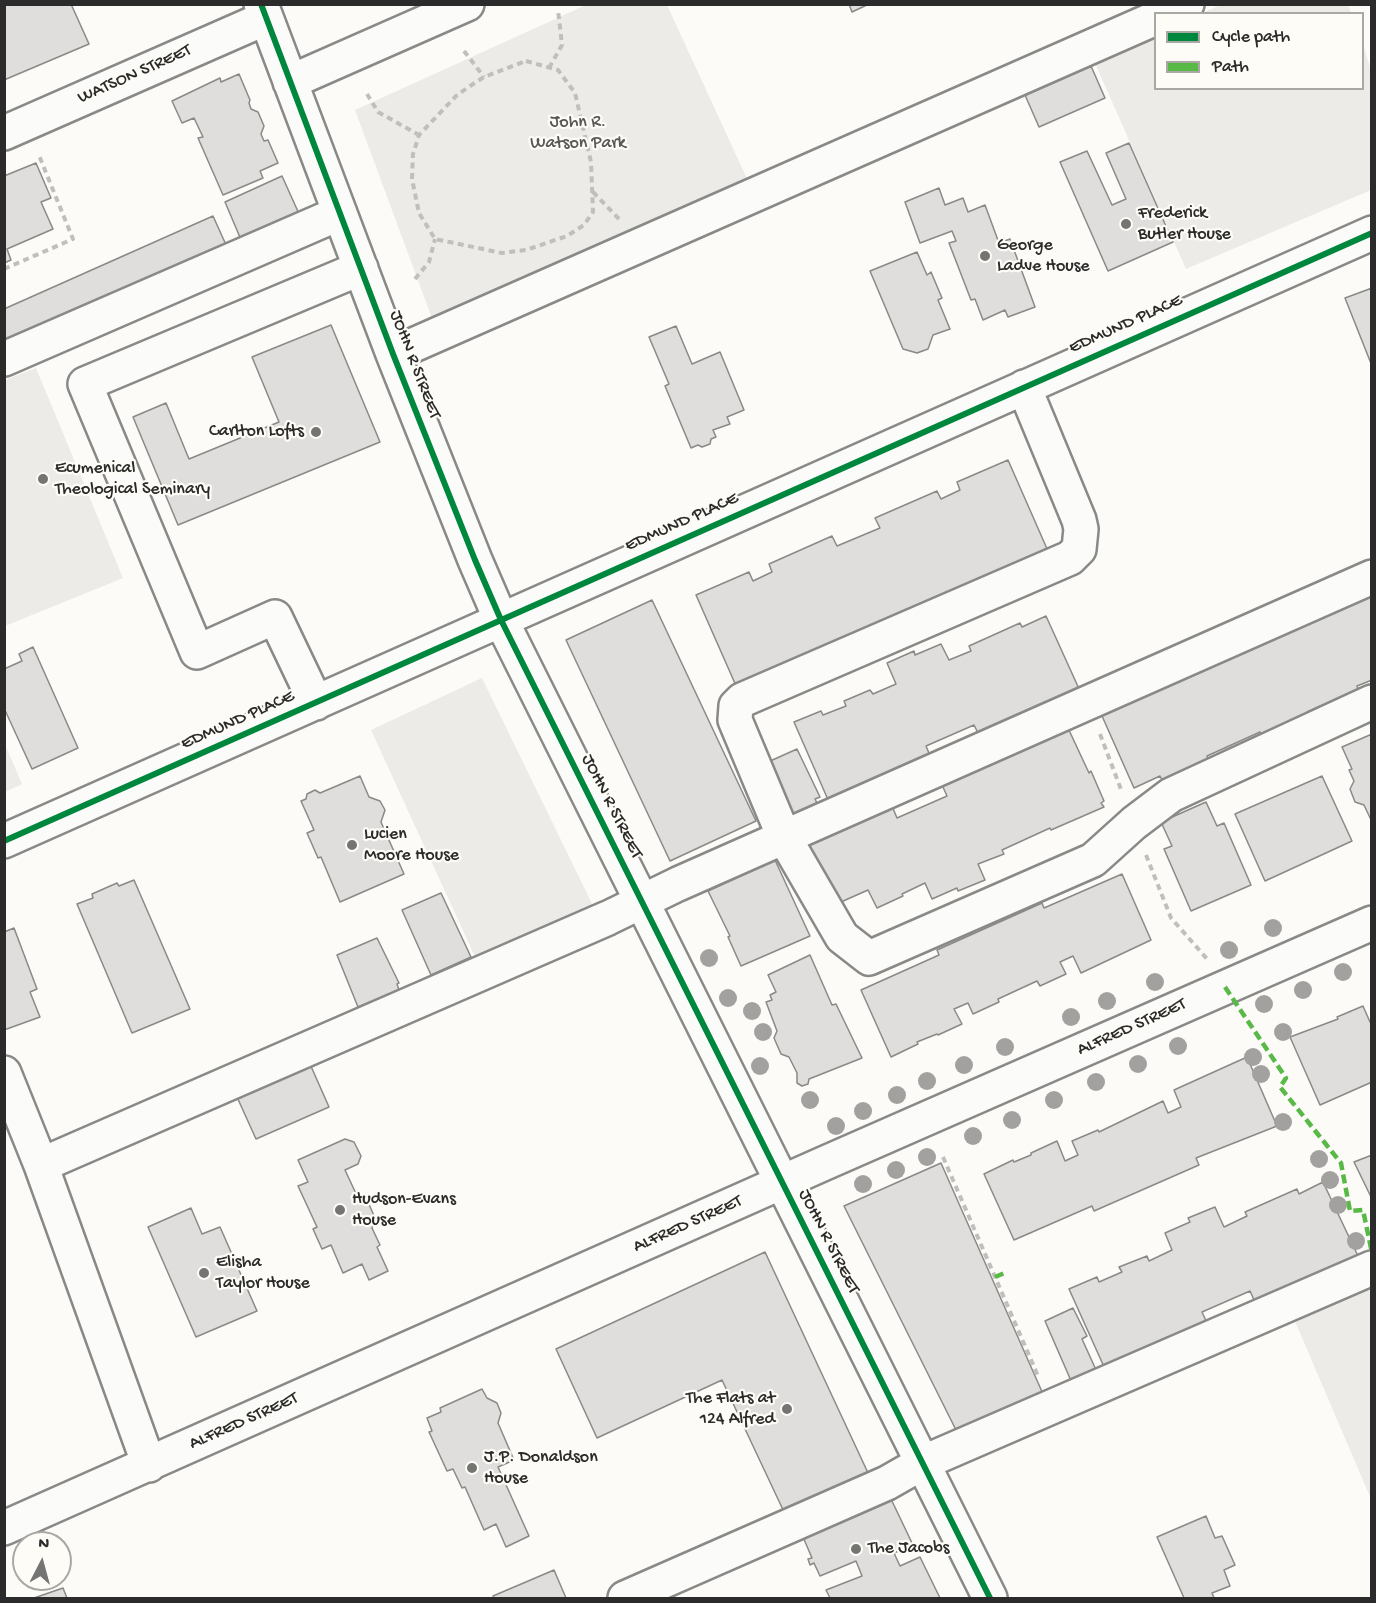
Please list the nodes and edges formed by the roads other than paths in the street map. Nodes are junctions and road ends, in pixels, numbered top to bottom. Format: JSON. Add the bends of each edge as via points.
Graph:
{"nodes":[{"id":1,"x":467,"y":4,"type":"edge"},
{"id":2,"x":1187,"y":4,"type":"edge"},
{"id":3,"x":263,"y":11,"type":"edge"},
{"id":4,"x":1170,"y":12,"type":"edge"},
{"id":5,"x":1154,"y":18,"type":"edge"},
{"id":6,"x":290,"y":82,"type":"junction"},
{"id":7,"x":4,"y":133,"type":"edge"},
{"id":8,"x":340,"y":213,"type":"junction"},
{"id":9,"x":1371,"y":233,"type":"edge"},
{"id":10,"x":361,"y":268,"type":"junction"},
{"id":11,"x":393,"y":354,"type":"junction"},
{"id":12,"x":4,"y":359,"type":"edge"},
{"id":13,"x":1023,"y":387,"type":"junction"},
{"id":14,"x":1371,"y":577,"type":"edge"},
{"id":15,"x":501,"y":620,"type":"junction"},
{"id":16,"x":1371,"y":702,"type":"edge"},
{"id":17,"x":316,"y":703,"type":"junction"},
{"id":18,"x":784,"y":837,"type":"junction"},
{"id":19,"x":4,"y":841,"type":"edge"},
{"id":20,"x":642,"y":901,"type":"junction"},
{"id":21,"x":1371,"y":923,"type":"edge"},
{"id":22,"x":4,"y":1073,"type":"edge"},
{"id":23,"x":41,"y":1165,"type":"junction"},
{"id":24,"x":782,"y":1183,"type":"junction"},
{"id":25,"x":1371,"y":1268,"type":"edge"},
{"id":26,"x":922,"y":1463,"type":"junction"},
{"id":27,"x":149,"y":1464,"type":"junction"},
{"id":28,"x":4,"y":1528,"type":"edge"},
{"id":29,"x":625,"y":1599,"type":"edge"},
{"id":30,"x":990,"y":1599,"type":"edge"}],
"edges":[{"from":1,"to":6,"type":"street"},
{"from":2,"to":4,"type":"street"},
{"from":3,"to":6,"type":"street","name":"JOHN R STREET"},
{"from":3,"to":7,"type":"street","name":"WATSON STREET"},
{"from":5,"to":11,"type":"street"},
{"from":6,"to":8,"type":"street","name":"JOHN R STREET"},
{"from":8,"to":10,"type":"street","name":"JOHN R STREET"},
{"from":8,"to":12,"type":"street"},
{"from":9,"to":13,"type":"street","name":"EDMUND PLACE"},
{"from":10,"to":11,"type":"street","name":"JOHN R STREET"},
{"from":10,"to":17,"type":"street","via":[[86,384],[196,652],[275,616]]},
{"from":11,"to":15,"type":"street","name":"JOHN R STREET"},
{"from":13,"to":15,"type":"street","name":"EDMUND PLACE"},
{"from":13,"to":18,"type":"street","via":[[1078,520],[1079,549],[1070,558],[742,700],[736,706],[735,720]]},
{"from":14,"to":18,"type":"street"},
{"from":15,"to":17,"type":"street","name":"EDMUND PLACE"},
{"from":15,"to":20,"type":"street","name":"JOHN R STREET"},
{"from":16,"to":18,"type":"street","via":[[1171,795],[1093,860],[869,958],[842,937]]},
{"from":17,"to":19,"type":"street","name":"EDMUND PLACE"},
{"from":18,"to":20,"type":"street"},
{"from":20,"to":23,"type":"street"},
{"from":20,"to":24,"type":"street","name":"JOHN R STREET"},
{"from":21,"to":24,"type":"street","name":"ALFRED STREET"},
{"from":22,"to":23,"type":"street"},
{"from":23,"to":27,"type":"street"},
{"from":24,"to":26,"type":"street","name":"JOHN R STREET"},
{"from":24,"to":27,"type":"street","name":"ALFRED STREET"},
{"from":25,"to":26,"type":"street"},
{"from":26,"to":29,"type":"street","via":[[887,1483]]},
{"from":26,"to":30,"type":"street","name":"JOHN R STREET"},
{"from":27,"to":28,"type":"street","name":"ALFRED STREET"}]}
